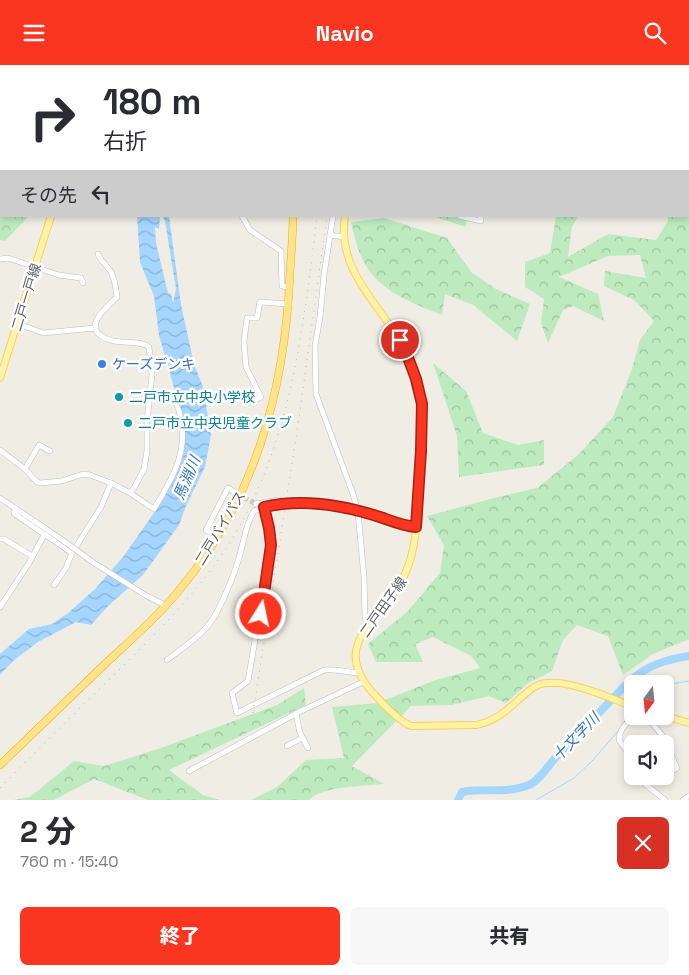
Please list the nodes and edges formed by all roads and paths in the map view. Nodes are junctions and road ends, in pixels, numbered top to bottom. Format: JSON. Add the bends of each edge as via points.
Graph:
{"nodes":[{"id":1,"x":51,"y":217,"type":"edge"},
{"id":2,"x":243,"y":217,"type":"edge"},
{"id":3,"x":292,"y":217,"type":"edge"},
{"id":4,"x":332,"y":217,"type":"edge"},
{"id":5,"x":345,"y":217,"type":"edge"},
{"id":6,"x":464,"y":217,"type":"edge"},
{"id":7,"x":482,"y":217,"type":"edge"},
{"id":8,"x":330,"y":235,"type":"junction"},
{"id":9,"x":344,"y":237,"type":"junction"},
{"id":10,"x":98,"y":254,"type":"dead end"},
{"id":11,"x":0,"y":259,"type":"edge"},
{"id":12,"x":35,"y":266,"type":"junction"},
{"id":13,"x":84,"y":283,"type":"dead end"},
{"id":14,"x":290,"y":287,"type":"junction"},
{"id":15,"x":289,"y":304,"type":"junction"},
{"id":16,"x":18,"y":324,"type":"junction"},
{"id":17,"x":95,"y":328,"type":"junction"},
{"id":18,"x":0,"y":378,"type":"edge"},
{"id":19,"x":251,"y":401,"type":"dead end"},
{"id":20,"x":177,"y":406,"type":"dead end"},
{"id":21,"x":0,"y":450,"type":"edge"},
{"id":22,"x":50,"y":451,"type":"dead end"},
{"id":23,"x":25,"y":469,"type":"junction"},
{"id":24,"x":112,"y":483,"type":"junction"},
{"id":25,"x":130,"y":493,"type":"junction"},
{"id":26,"x":236,"y":493,"type":"dead end"},
{"id":27,"x":0,"y":498,"type":"edge"},
{"id":28,"x":295,"y":503,"type":"junction"},
{"id":29,"x":256,"y":504,"type":"tunnel mouth"},
{"id":30,"x":264,"y":507,"type":"junction"},
{"id":31,"x":16,"y":508,"type":"junction"},
{"id":32,"x":358,"y":512,"type":"junction"},
{"id":33,"x":416,"y":527,"type":"junction"},
{"id":34,"x":44,"y":535,"type":"junction"},
{"id":35,"x":218,"y":537,"type":"junction"},
{"id":36,"x":0,"y":539,"type":"edge"},
{"id":37,"x":72,"y":553,"type":"junction"},
{"id":38,"x":32,"y":556,"type":"junction"},
{"id":39,"x":54,"y":585,"type":"dead end"},
{"id":40,"x":264,"y":593,"type":"junction"},
{"id":41,"x":165,"y":605,"type":"junction"},
{"id":42,"x":0,"y":607,"type":"edge"},
{"id":43,"x":245,"y":607,"type":"dead end"},
{"id":44,"x":368,"y":627,"type":"junction"},
{"id":45,"x":167,"y":660,"type":"dead end"},
{"id":46,"x":358,"y":673,"type":"junction"},
{"id":47,"x":364,"y":682,"type":"junction"},
{"id":48,"x":624,"y":703,"type":"edge"},
{"id":49,"x":296,"y":714,"type":"junction"},
{"id":50,"x":674,"y":719,"type":"edge"},
{"id":51,"x":689,"y":723,"type":"edge"},
{"id":52,"x":625,"y":725,"type":"edge"},
{"id":53,"x":654,"y":725,"type":"edge"},
{"id":54,"x":662,"y":735,"type":"edge"},
{"id":55,"x":302,"y":738,"type":"junction"},
{"id":56,"x":287,"y":746,"type":"dead end"},
{"id":57,"x":624,"y":747,"type":"edge"},
{"id":58,"x":308,"y":748,"type":"dead end"},
{"id":59,"x":0,"y":765,"type":"edge"},
{"id":60,"x":189,"y":771,"type":"dead end"},
{"id":61,"x":646,"y":785,"type":"edge"},
{"id":62,"x":689,"y":796,"type":"edge"},
{"id":63,"x":665,"y":800,"type":"edge"},
{"id":64,"x":683,"y":800,"type":"edge"}],
"edges":[{"from":1,"to":12,"type":"main road","name":"二戸一戸線"},
{"from":2,"to":14,"type":"street","via":[[250,230],[280,251],[282,286]]},
{"from":3,"to":14,"type":"highway","name":"二戸バイパス"},
{"from":4,"to":8,"type":"street"},
{"from":5,"to":9,"type":"main road","name":"二戸田子線"},
{"from":6,"to":7,"type":"street","via":[[481,221]]},
{"from":8,"to":9,"type":"street"},
{"from":8,"to":32,"type":"street","via":[[315,346],[316,394]]},
{"from":9,"to":33,"type":"main road","name":"二戸田子線","via":[[351,267],[400,340],[420,391]]},
{"from":10,"to":17,"type":"street","via":[[111,272],[117,297],[99,315]]},
{"from":11,"to":12,"type":"street","via":[[8,258]]},
{"from":12,"to":13,"type":"street","via":[[59,275],[81,278]]},
{"from":12,"to":16,"type":"main road","name":"二戸一戸線"},
{"from":14,"to":15,"type":"highway","name":"二戸バイパス"},
{"from":15,"to":19,"type":"street","via":[[260,302],[257,318],[247,318],[244,341],[246,367],[261,397]]},
{"from":15,"to":35,"type":"highway","name":"二戸バイパス","via":[[275,391],[263,438],[244,489]]},
{"from":16,"to":17,"type":"street","via":[[43,333]]},
{"from":16,"to":18,"type":"main road","name":"二戸一戸線"},
{"from":17,"to":25,"type":"street","via":[[109,341],[148,347],[152,375],[147,451],[144,469]]},
{"from":20,"to":25,"type":"street","via":[[183,431],[182,449],[167,488],[154,509]]},
{"from":21,"to":23,"type":"street"},
{"from":22,"to":23,"type":"street","via":[[39,445]]},
{"from":23,"to":24,"type":"street","via":[[40,483],[62,481],[82,474]]},
{"from":24,"to":25,"type":"street"},
{"from":24,"to":37,"type":"street"},
{"from":26,"to":35,"type":"street","via":[[228,488],[206,527]]},
{"from":27,"to":31,"type":"street"},
{"from":28,"to":29,"type":"street"},
{"from":28,"to":30,"type":"street"},
{"from":28,"to":32,"type":"street","via":[[325,504]]},
{"from":30,"to":40,"type":"street","via":[[271,545]]},
{"from":30,"to":45,"type":"street","via":[[254,511],[248,521],[239,560],[212,621]]},
{"from":31,"to":34,"type":"street","via":[[14,513]]},
{"from":31,"to":41,"type":"street","bridge":true,"via":[[94,563]]},
{"from":32,"to":33,"type":"street"},
{"from":32,"to":44,"type":"street"},
{"from":33,"to":44,"type":"main road","name":"二戸田子線","via":[[412,554],[402,581]]},
{"from":34,"to":37,"type":"street"},
{"from":34,"to":38,"type":"street"},
{"from":35,"to":41,"type":"highway","name":"二戸バイパス"},
{"from":36,"to":38,"type":"street"},
{"from":37,"to":39,"type":"street"},
{"from":38,"to":42,"type":"street"},
{"from":40,"to":43,"type":"street"},
{"from":40,"to":46,"type":"street","via":[[248,681],[232,693],[237,713],[324,670]]},
{"from":41,"to":59,"type":"highway","name":"二戸バイパス"},
{"from":44,"to":46,"type":"main road","name":"二戸田子線","via":[[356,650]]},
{"from":46,"to":47,"type":"main road","name":"二戸田子線"},
{"from":47,"to":48,"type":"main road","name":"二戸田子線","via":[[402,721],[417,727],[484,723],[502,715],[536,686],[547,683],[564,684]]},
{"from":47,"to":49,"type":"street"},
{"from":49,"to":55,"type":"street"},
{"from":49,"to":60,"type":"street"},
{"from":50,"to":51,"type":"main road"},
{"from":52,"to":57,"type":"street","via":[[619,732],[619,740]]},
{"from":53,"to":54,"type":"street"},
{"from":55,"to":56,"type":"street"},
{"from":55,"to":58,"type":"street"},
{"from":61,"to":63,"type":"street"},
{"from":62,"to":64,"type":"street"}]}
